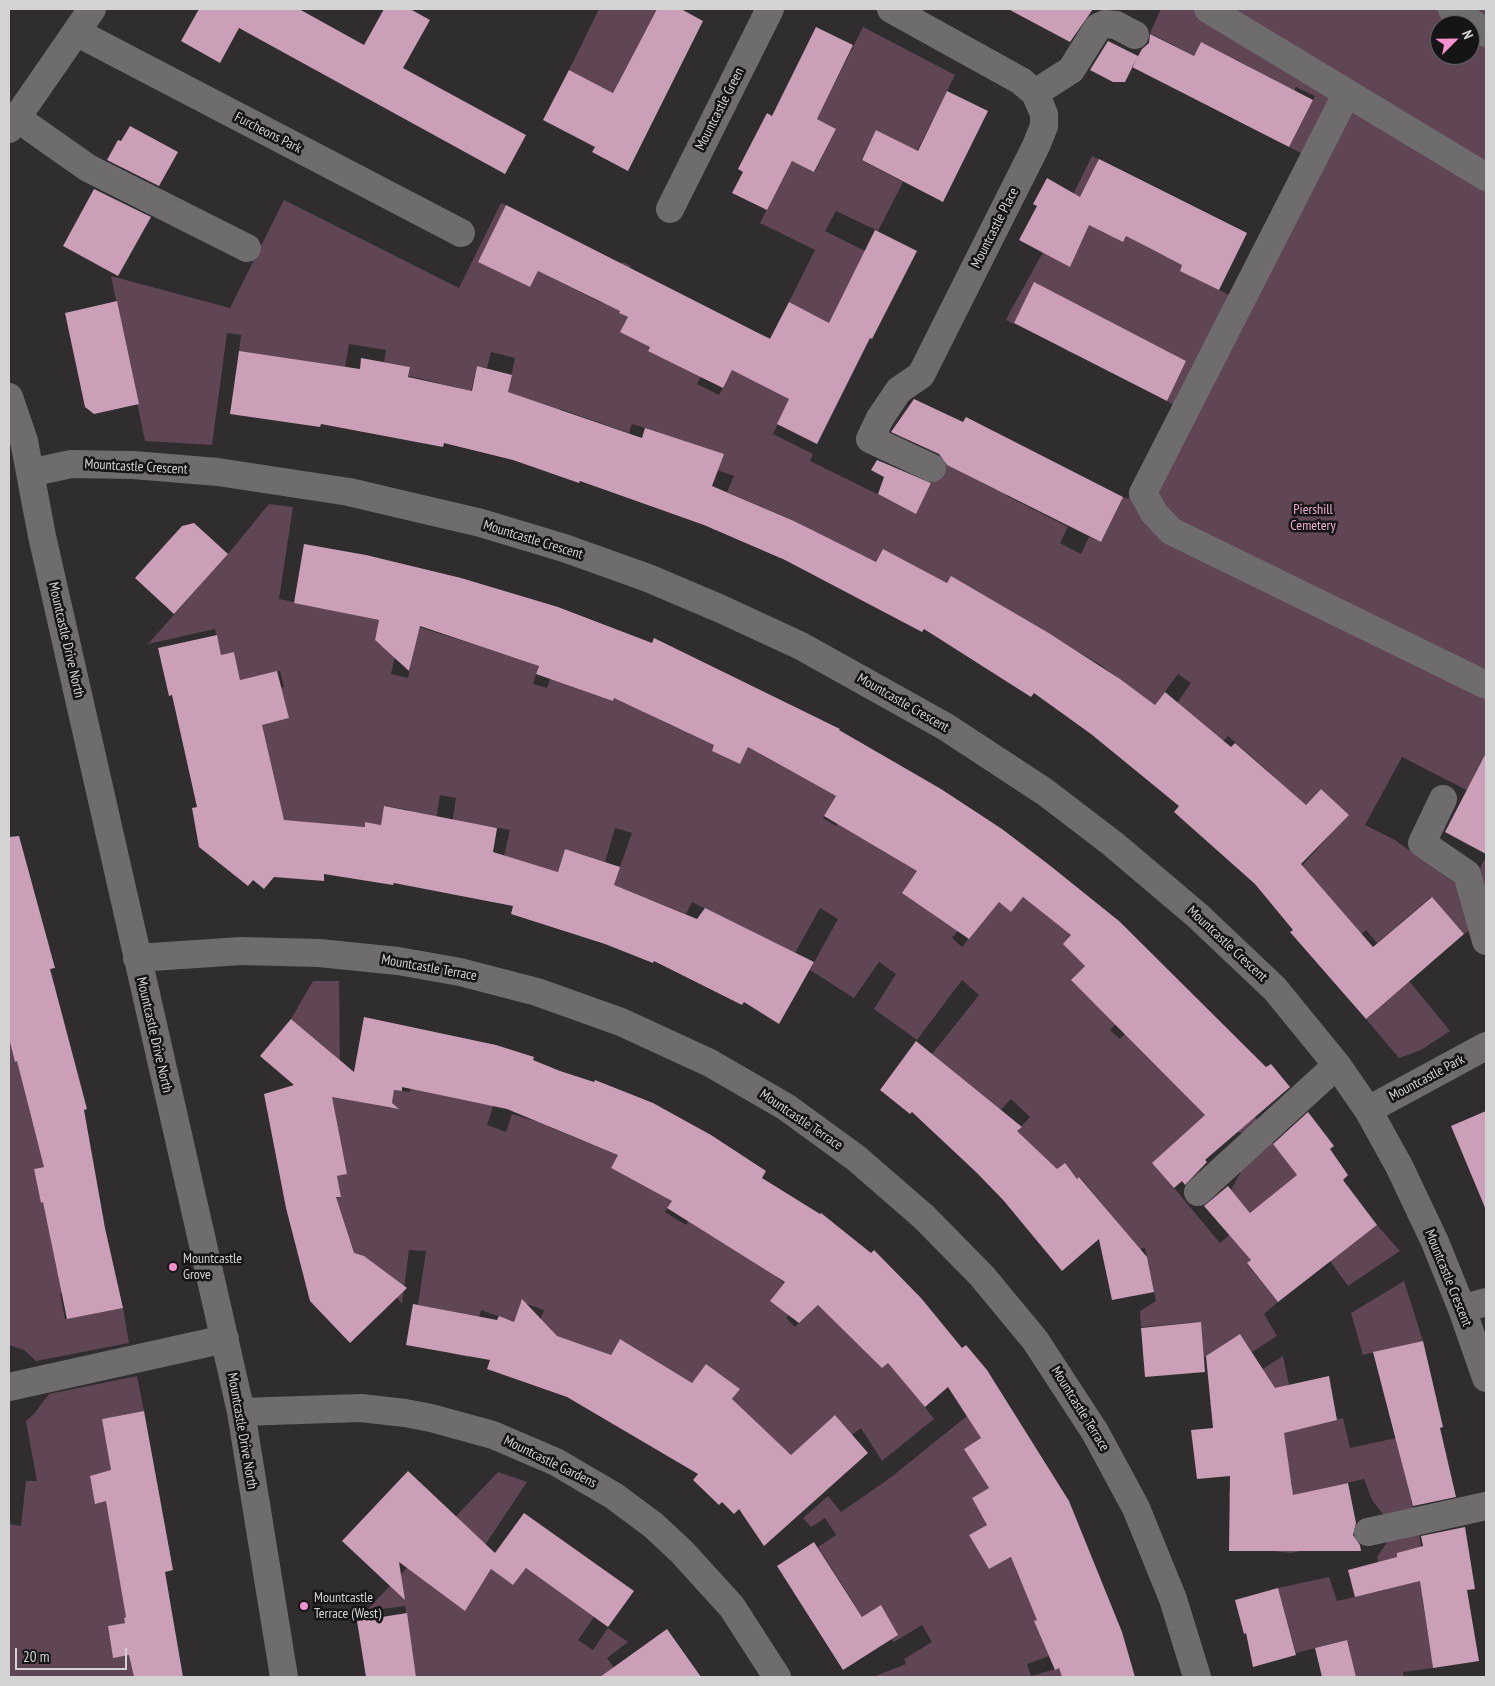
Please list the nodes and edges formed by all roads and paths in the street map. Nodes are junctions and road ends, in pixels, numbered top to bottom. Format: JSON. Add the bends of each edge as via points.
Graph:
{"nodes":[{"id":1,"x":92,"y":9,"type":"edge"},
{"id":2,"x":770,"y":9,"type":"edge"},
{"id":3,"x":891,"y":9,"type":"edge"},
{"id":4,"x":1208,"y":9,"type":"edge"},
{"id":5,"x":1452,"y":9,"type":"edge"},
{"id":6,"x":76,"y":32,"type":"junction"},
{"id":7,"x":1486,"y":33,"type":"edge"},
{"id":8,"x":1135,"y":35,"type":"dead end"},
{"id":9,"x":1035,"y":93,"type":"junction"},
{"id":10,"x":1347,"y":93,"type":"junction"},
{"id":11,"x":13,"y":124,"type":"edge"},
{"id":12,"x":1486,"y":177,"type":"edge"},
{"id":13,"x":670,"y":209,"type":"dead end"},
{"id":14,"x":461,"y":233,"type":"dead end"},
{"id":15,"x":247,"y":248,"type":"dead end"},
{"id":16,"x":9,"y":397,"type":"edge"},
{"id":17,"x":932,"y":468,"type":"dead end"},
{"id":18,"x":30,"y":473,"type":"junction"},
{"id":19,"x":1486,"y":685,"type":"edge"},
{"id":20,"x":1443,"y":799,"type":"dead end"},
{"id":21,"x":1486,"y":941,"type":"edge"},
{"id":22,"x":137,"y":958,"type":"junction"},
{"id":23,"x":1486,"y":1046,"type":"edge"},
{"id":24,"x":1337,"y":1065,"type":"junction"},
{"id":25,"x":1368,"y":1110,"type":"junction"},
{"id":26,"x":1198,"y":1192,"type":"dead end"},
{"id":27,"x":1474,"y":1306,"type":"edge"},
{"id":28,"x":224,"y":1339,"type":"junction"},
{"id":29,"x":1486,"y":1378,"type":"edge"},
{"id":30,"x":9,"y":1387,"type":"edge"},
{"id":31,"x":241,"y":1412,"type":"junction"},
{"id":32,"x":1486,"y":1506,"type":"edge"},
{"id":33,"x":1368,"y":1532,"type":"dead end"},
{"id":34,"x":284,"y":1677,"type":"edge"},
{"id":35,"x":777,"y":1677,"type":"edge"},
{"id":36,"x":1197,"y":1677,"type":"edge"}],
"edges":[{"from":1,"to":6,"type":"street"},
{"from":2,"to":13,"type":"street","name":"Mountcastle Green"},
{"from":3,"to":9,"type":"street","via":[[1021,81]]},
{"from":4,"to":10,"type":"street"},
{"from":5,"to":7,"type":"street"},
{"from":6,"to":11,"type":"street"},
{"from":6,"to":14,"type":"street","name":"Furcheons Park"},
{"from":8,"to":9,"type":"street","via":[[1116,25],[1105,24],[1098,28],[1071,70]]},
{"from":9,"to":17,"type":"street","name":"Mountcastle Place","via":[[1044,114],[1044,126],[1036,146],[921,375],[899,390],[870,439]]},
{"from":10,"to":12,"type":"street"},
{"from":10,"to":19,"type":"street","via":[[1143,493],[1154,513],[1171,531]]},
{"from":11,"to":15,"type":"street","via":[[88,168]]},
{"from":16,"to":18,"type":"street","name":"Mountcastle Drive North","via":[[24,441]]},
{"from":18,"to":22,"type":"street","name":"Mountcastle Drive North"},
{"from":18,"to":24,"type":"street","name":"Mountcastle Crescent","via":[[71,464],[133,465],[227,474],[349,492],[481,523],[564,548],[721,609],[801,646],[946,727],[1045,792],[1198,916],[1275,989]]},
{"from":20,"to":21,"type":"street","via":[[1422,843],[1467,874]]},
{"from":22,"to":28,"type":"street","name":"Mountcastle Drive North"},
{"from":22,"to":36,"type":"street","name":"Mountcastle Terrace","via":[[241,951],[319,953],[398,961],[460,972],[537,992],[621,1022],[710,1063],[786,1108],[856,1158],[911,1204],[982,1276],[1035,1340],[1095,1432],[1136,1508],[1173,1599]]},
{"from":23,"to":25,"type":"street","name":"Mountcastle Park"},
{"from":24,"to":25,"type":"street","name":"Mountcastle Crescent"},
{"from":24,"to":26,"type":"street"},
{"from":25,"to":27,"type":"street","name":"Mountcastle Crescent"},
{"from":27,"to":29,"type":"street","name":"Mountcastle Crescent"},
{"from":28,"to":30,"type":"street"},
{"from":28,"to":31,"type":"street","name":"Mountcastle Drive North"},
{"from":31,"to":34,"type":"street","name":"Mountcastle Drive North"},
{"from":31,"to":35,"type":"street","name":"Mountcastle Gardens","via":[[361,1408],[406,1413],[493,1435],[556,1462],[614,1496],[652,1524],[682,1552],[732,1607]]},
{"from":32,"to":33,"type":"street"}]}
